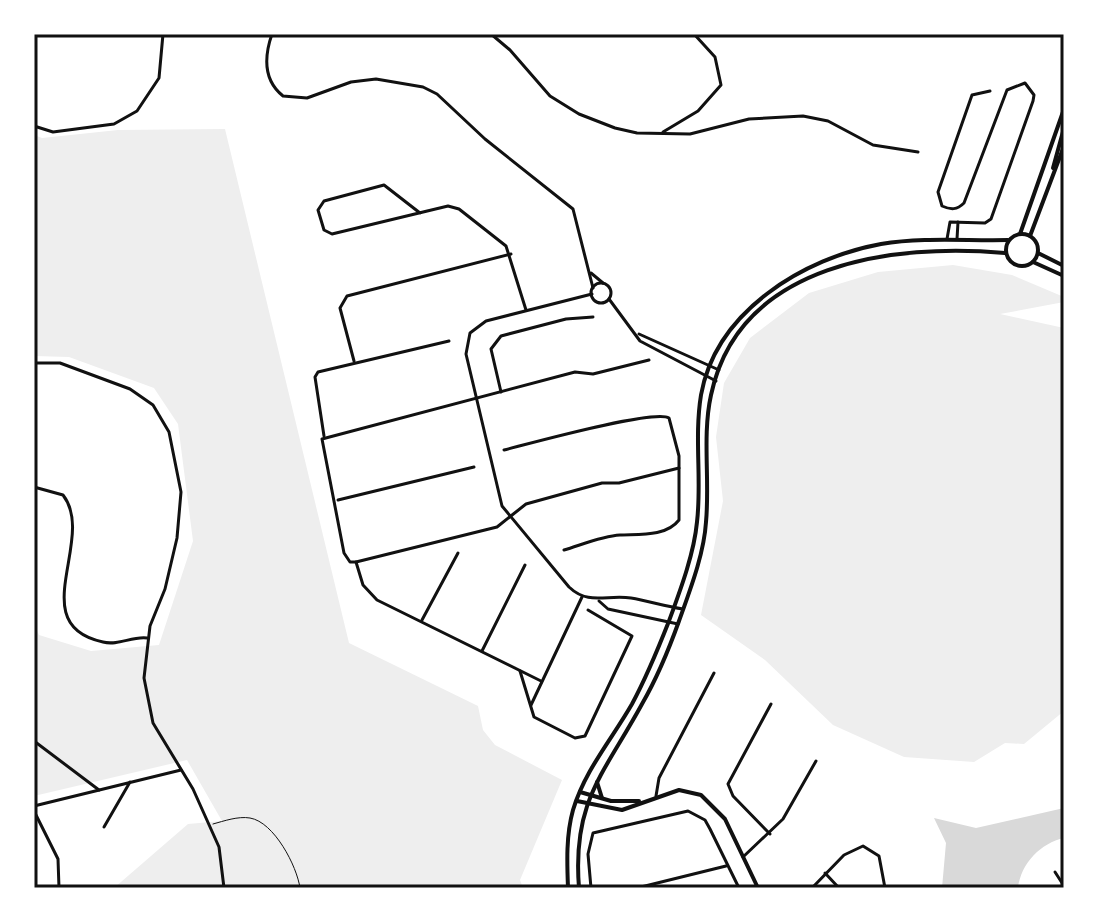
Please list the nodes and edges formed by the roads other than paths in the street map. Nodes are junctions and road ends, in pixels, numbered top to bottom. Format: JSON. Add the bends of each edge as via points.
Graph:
{"nodes":[{"id":1,"x":163,"y":34,"type":"edge"},
{"id":2,"x":272,"y":34,"type":"edge"},
{"id":3,"x":491,"y":34,"type":"edge"},
{"id":4,"x":694,"y":34,"type":"edge"},
{"id":5,"x":990,"y":91,"type":"dead end"},
{"id":6,"x":1064,"y":109,"type":"edge"},
{"id":7,"x":34,"y":126,"type":"edge"},
{"id":8,"x":1064,"y":128,"type":"edge"},
{"id":9,"x":663,"y":132,"type":"junction"},
{"id":10,"x":1064,"y":146,"type":"edge"},
{"id":11,"x":918,"y":152,"type":"dead end"},
{"id":12,"x":1052,"y":173,"type":"junction"},
{"id":13,"x":420,"y":213,"type":"junction"},
{"id":14,"x":958,"y":222,"type":"junction"},
{"id":15,"x":1020,"y":234,"type":"junction"},
{"id":16,"x":1030,"y":236,"type":"junction"},
{"id":17,"x":947,"y":239,"type":"junction"},
{"id":18,"x":957,"y":239,"type":"junction"},
{"id":19,"x":1008,"y":240,"type":"junction"},
{"id":20,"x":1005,"y":253,"type":"junction"},
{"id":21,"x":1038,"y":253,"type":"junction"},
{"id":22,"x":511,"y":254,"type":"junction"},
{"id":23,"x":1033,"y":262,"type":"junction"},
{"id":24,"x":1064,"y":266,"type":"edge"},
{"id":25,"x":591,"y":273,"type":"junction"},
{"id":26,"x":1064,"y":276,"type":"edge"},
{"id":27,"x":605,"y":284,"type":"junction"},
{"id":28,"x":593,"y":288,"type":"junction"},
{"id":29,"x":592,"y":294,"type":"junction"},
{"id":30,"x":609,"y":299,"type":"junction"},
{"id":31,"x":526,"y":310,"type":"junction"},
{"id":32,"x":593,"y":317,"type":"dead end"},
{"id":33,"x":639,"y":334,"type":"junction"},
{"id":34,"x":449,"y":341,"type":"dead end"},
{"id":35,"x":649,"y":360,"type":"dead end"},
{"id":36,"x":354,"y":361,"type":"junction"},
{"id":37,"x":34,"y":363,"type":"edge"},
{"id":38,"x":711,"y":367,"type":"junction"},
{"id":39,"x":720,"y":370,"type":"junction"},
{"id":40,"x":707,"y":377,"type":"junction"},
{"id":41,"x":716,"y":381,"type":"junction"},
{"id":42,"x":501,"y":392,"type":"junction"},
{"id":43,"x":475,"y":399,"type":"junction"},
{"id":44,"x":323,"y":438,"type":"junction"},
{"id":45,"x":504,"y":450,"type":"dead end"},
{"id":46,"x":474,"y":467,"type":"dead end"},
{"id":47,"x":679,"y":468,"type":"junction"},
{"id":48,"x":34,"y":487,"type":"edge"},
{"id":49,"x":336,"y":500,"type":"junction"},
{"id":50,"x":509,"y":517,"type":"junction"},
{"id":51,"x":564,"y":550,"type":"dead end"},
{"id":52,"x":458,"y":553,"type":"dead end"},
{"id":53,"x":356,"y":562,"type":"junction"},
{"id":54,"x":525,"y":565,"type":"dead end"},
{"id":55,"x":582,"y":597,"type":"junction"},
{"id":56,"x":599,"y":601,"type":"junction"},
{"id":57,"x":674,"y":608,"type":"junction"},
{"id":58,"x":683,"y":609,"type":"junction"},
{"id":59,"x":588,"y":610,"type":"dead end"},
{"id":60,"x":421,"y":622,"type":"junction"},
{"id":61,"x":668,"y":622,"type":"junction"},
{"id":62,"x":678,"y":624,"type":"junction"},
{"id":63,"x":147,"y":638,"type":"junction"},
{"id":64,"x":481,"y":652,"type":"junction"},
{"id":65,"x":520,"y":671,"type":"junction"},
{"id":66,"x":714,"y":673,"type":"dead end"},
{"id":67,"x":541,"y":681,"type":"junction"},
{"id":68,"x":771,"y":704,"type":"dead end"},
{"id":69,"x":531,"y":705,"type":"junction"},
{"id":70,"x":34,"y":741,"type":"edge"},
{"id":71,"x":816,"y":761,"type":"dead end"},
{"id":72,"x":181,"y":770,"type":"junction"},
{"id":73,"x":597,"y":779,"type":"junction"},
{"id":74,"x":130,"y":782,"type":"junction"},
{"id":75,"x":99,"y":790,"type":"junction"},
{"id":76,"x":580,"y":792,"type":"junction"},
{"id":77,"x":589,"y":795,"type":"junction"},
{"id":78,"x":656,"y":796,"type":"junction"},
{"id":79,"x":602,"y":798,"type":"junction"},
{"id":80,"x":577,"y":801,"type":"junction"},
{"id":81,"x":642,"y":801,"type":"junction"},
{"id":82,"x":586,"y":804,"type":"junction"},
{"id":83,"x":601,"y":808,"type":"junction"},
{"id":84,"x":34,"y":809,"type":"edge"},
{"id":85,"x":582,"y":815,"type":"junction"},
{"id":86,"x":210,"y":825,"type":"junction"},
{"id":87,"x":104,"y":827,"type":"dead end"},
{"id":88,"x":770,"y":834,"type":"junction"},
{"id":89,"x":743,"y":857,"type":"junction"},
{"id":90,"x":726,"y":866,"type":"junction"},
{"id":91,"x":1055,"y":872,"type":"dead end"},
{"id":92,"x":825,"y":873,"type":"junction"},
{"id":93,"x":1064,"y":886,"type":"edge"},
{"id":94,"x":59,"y":888,"type":"edge"},
{"id":95,"x":224,"y":888,"type":"edge"},
{"id":96,"x":300,"y":888,"type":"edge"},
{"id":97,"x":568,"y":888,"type":"edge"},
{"id":98,"x":579,"y":888,"type":"edge"},
{"id":99,"x":591,"y":888,"type":"edge"},
{"id":100,"x":637,"y":888,"type":"edge"},
{"id":101,"x":739,"y":888,"type":"edge"},
{"id":102,"x":758,"y":888,"type":"edge"},
{"id":103,"x":812,"y":888,"type":"edge"},
{"id":104,"x":839,"y":888,"type":"edge"},
{"id":105,"x":885,"y":888,"type":"edge"}],
"edges":[{"from":1,"to":7,"type":"street","via":[[159,78],[137,111],[114,124],[53,132]]},
{"from":2,"to":25,"type":"street","via":[[268,79],[283,96],[307,98],[376,79],[437,94],[573,209]]},
{"from":3,"to":9,"type":"street","via":[[550,96],[579,114],[626,131]]},
{"from":4,"to":9,"type":"street","via":[[715,57],[721,85],[698,111]]},
{"from":5,"to":14,"type":"street","via":[[972,95],[938,192],[947,209],[964,203],[1010,86],[1025,83],[1034,95],[991,219]]},
{"from":6,"to":15,"type":"street"},
{"from":8,"to":12,"type":"street"},
{"from":9,"to":11,"type":"street","via":[[690,134],[771,115],[816,117],[873,145]]},
{"from":10,"to":12,"type":"street"},
{"from":12,"to":16,"type":"street"},
{"from":13,"to":13,"type":"street","via":[[332,234],[324,230],[318,210],[324,201],[384,185]]},
{"from":13,"to":22,"type":"street","via":[[448,206],[459,209]]},
{"from":14,"to":17,"type":"street","via":[[947,224]]},
{"from":14,"to":18,"type":"street"},
{"from":15,"to":16,"type":"street"},
{"from":15,"to":19,"type":"street"},
{"from":16,"to":21,"type":"street"},
{"from":17,"to":18,"type":"street"},
{"from":17,"to":38,"type":"street","via":[[854,251],[775,287],[736,323]]},
{"from":18,"to":19,"type":"street"},
{"from":19,"to":20,"type":"street"},
{"from":20,"to":23,"type":"street","via":[[1016,266]]},
{"from":20,"to":39,"type":"street","via":[[911,252],[830,269],[767,304],[735,341]]},
{"from":21,"to":23,"type":"street"},
{"from":21,"to":24,"type":"street"},
{"from":22,"to":31,"type":"street"},
{"from":22,"to":36,"type":"street","via":[[347,296],[340,308]]},
{"from":23,"to":26,"type":"street"},
{"from":25,"to":27,"type":"street"},
{"from":25,"to":28,"type":"street"},
{"from":27,"to":28,"type":"street"},
{"from":27,"to":30,"type":"street"},
{"from":28,"to":29,"type":"street"},
{"from":29,"to":30,"type":"street","via":[[598,302]]},
{"from":29,"to":31,"type":"street"},
{"from":30,"to":33,"type":"street"},
{"from":31,"to":43,"type":"street","via":[[486,321],[470,333],[466,354]]},
{"from":32,"to":42,"type":"street","via":[[566,319],[493,342]]},
{"from":33,"to":38,"type":"street"},
{"from":33,"to":40,"type":"street","via":[[640,341]]},
{"from":34,"to":36,"type":"street"},
{"from":35,"to":42,"type":"street"},
{"from":36,"to":44,"type":"street","via":[[315,377]]},
{"from":37,"to":63,"type":"street","via":[[68,365],[130,389],[164,418],[181,492],[177,538]]},
{"from":38,"to":39,"type":"street"},
{"from":38,"to":40,"type":"street"},
{"from":39,"to":41,"type":"street"},
{"from":40,"to":41,"type":"street"},
{"from":40,"to":57,"type":"street","via":[[696,448],[697,523]]},
{"from":41,"to":58,"type":"street","via":[[707,447],[706,523]]},
{"from":42,"to":43,"type":"street"},
{"from":43,"to":44,"type":"street"},
{"from":43,"to":50,"type":"street"},
{"from":44,"to":49,"type":"street"},
{"from":45,"to":47,"type":"street","via":[[590,426],[606,428],[662,414],[673,425]]},
{"from":46,"to":49,"type":"street"},
{"from":47,"to":50,"type":"street","via":[[526,504]]},
{"from":47,"to":51,"type":"street","via":[[680,513],[674,526]]},
{"from":48,"to":63,"type":"street","via":[[63,495],[75,514],[63,592],[70,621],[105,643]]},
{"from":49,"to":53,"type":"street","via":[[344,553]]},
{"from":50,"to":53,"type":"street","via":[[497,527]]},
{"from":50,"to":55,"type":"street"},
{"from":52,"to":60,"type":"street"},
{"from":53,"to":60,"type":"street","via":[[367,593]]},
{"from":54,"to":64,"type":"street"},
{"from":55,"to":56,"type":"street"},
{"from":55,"to":67,"type":"street"},
{"from":56,"to":57,"type":"street","via":[[627,597]]},
{"from":56,"to":61,"type":"street","via":[[608,609]]},
{"from":57,"to":58,"type":"street"},
{"from":57,"to":61,"type":"street"},
{"from":58,"to":62,"type":"street"},
{"from":59,"to":69,"type":"street","via":[[632,636],[588,732],[575,738],[534,717]]},
{"from":60,"to":64,"type":"street"},
{"from":61,"to":62,"type":"street"},
{"from":61,"to":76,"type":"street","via":[[632,704]]},
{"from":62,"to":73,"type":"street","via":[[642,706]]},
{"from":63,"to":72,"type":"street","via":[[144,678],[149,708]]},
{"from":64,"to":65,"type":"street"},
{"from":65,"to":67,"type":"street"},
{"from":65,"to":69,"type":"street"},
{"from":66,"to":78,"type":"street","via":[[659,778]]},
{"from":67,"to":69,"type":"street"},
{"from":68,"to":88,"type":"street","via":[[728,784]]},
{"from":70,"to":75,"type":"street"},
{"from":71,"to":88,"type":"street"},
{"from":72,"to":74,"type":"street"},
{"from":72,"to":86,"type":"street"},
{"from":73,"to":77,"type":"street"},
{"from":73,"to":79,"type":"street"},
{"from":74,"to":75,"type":"street"},
{"from":74,"to":87,"type":"street"},
{"from":75,"to":84,"type":"street"},
{"from":76,"to":77,"type":"street"},
{"from":76,"to":80,"type":"street"},
{"from":77,"to":79,"type":"street"},
{"from":77,"to":82,"type":"street"},
{"from":78,"to":81,"type":"street"},
{"from":78,"to":89,"type":"street","via":[[679,790],[701,795],[725,819]]},
{"from":79,"to":81,"type":"street"},
{"from":80,"to":82,"type":"street"},
{"from":80,"to":97,"type":"street","via":[[567,844]]},
{"from":81,"to":83,"type":"street","via":[[622,810]]},
{"from":82,"to":83,"type":"street"},
{"from":82,"to":85,"type":"street"},
{"from":83,"to":85,"type":"street"},
{"from":84,"to":94,"type":"street","via":[[58,859]]},
{"from":85,"to":98,"type":"street"},
{"from":86,"to":95,"type":"street","via":[[219,847]]},
{"from":86,"to":96,"type":"lane","via":[[248,817],[264,823]]},
{"from":88,"to":89,"type":"street"},
{"from":89,"to":102,"type":"street"},
{"from":90,"to":99,"type":"street","via":[[710,829],[697,814],[684,811],[593,833],[588,854]]},
{"from":90,"to":100,"type":"street"},
{"from":90,"to":101,"type":"street"},
{"from":91,"to":93,"type":"street"},
{"from":92,"to":103,"type":"street"},
{"from":92,"to":104,"type":"street"},
{"from":92,"to":105,"type":"street","via":[[863,846],[879,856]]}]}
